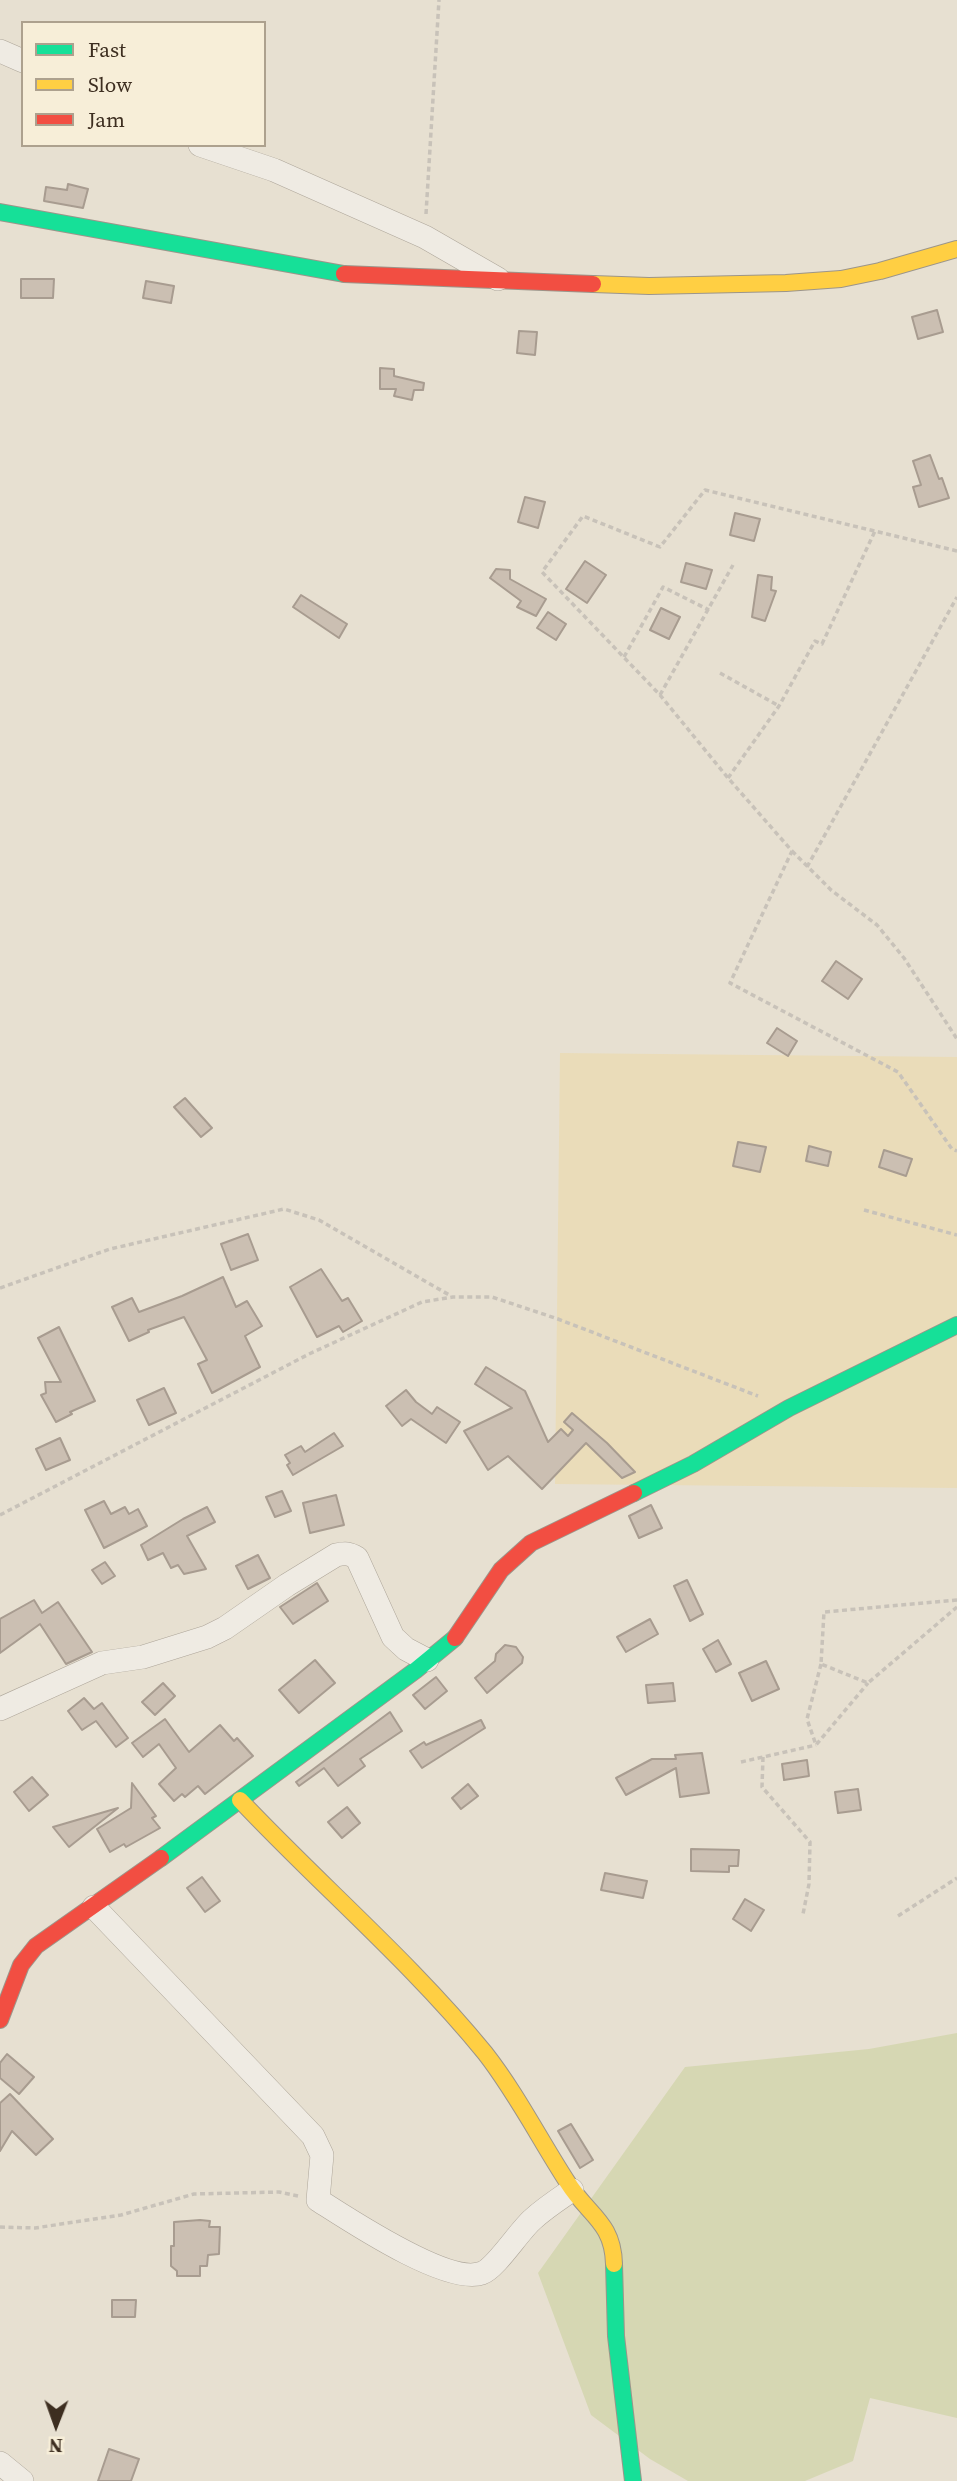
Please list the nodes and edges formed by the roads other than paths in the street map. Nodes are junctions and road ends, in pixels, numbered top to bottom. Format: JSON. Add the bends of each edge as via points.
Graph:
{"nodes":[{"id":1,"x":0,"y":51,"type":"edge"},
{"id":2,"x":21,"y":60,"type":"edge"},
{"id":3,"x":206,"y":147,"type":"edge"},
{"id":4,"x":0,"y":212,"type":"edge"},
{"id":5,"x":957,"y":249,"type":"edge"},
{"id":6,"x":500,"y":280,"type":"junction"},
{"id":7,"x":957,"y":1325,"type":"edge"},
{"id":8,"x":427,"y":1660,"type":"junction"},
{"id":9,"x":0,"y":1709,"type":"edge"},
{"id":10,"x":240,"y":1800,"type":"junction"},
{"id":11,"x":94,"y":1907,"type":"junction"},
{"id":12,"x":6,"y":1984,"type":"edge"},
{"id":13,"x":0,"y":2020,"type":"edge"},
{"id":14,"x":572,"y":2190,"type":"junction"},
{"id":15,"x":0,"y":2463,"type":"edge"},
{"id":16,"x":22,"y":2481,"type":"edge"},
{"id":17,"x":633,"y":2481,"type":"edge"}],
"edges":[{"from":1,"to":2,"type":"street"},
{"from":3,"to":6,"type":"street","via":[[274,170],[425,237]]},
{"from":4,"to":6,"type":"street","via":[[340,274]]},
{"from":5,"to":6,"type":"street","via":[[841,279],[786,283],[649,286]]},
{"from":7,"to":8,"type":"street","via":[[531,1543],[501,1570],[457,1636]]},
{"from":8,"to":9,"type":"street","via":[[398,1643],[357,1558],[344,1554],[207,1637],[143,1657],[102,1663]]},
{"from":8,"to":10,"type":"street"},
{"from":10,"to":11,"type":"street"},
{"from":10,"to":14,"type":"street","via":[[484,2053]]},
{"from":11,"to":12,"type":"street","via":[[36,1946]]},
{"from":11,"to":14,"type":"street","via":[[313,2136],[322,2155],[318,2200],[372,2234],[427,2263],[480,2274],[493,2266],[533,2218]]},
{"from":12,"to":13,"type":"street"},
{"from":14,"to":17,"type":"street","via":[[597,2216],[613,2251],[618,2363]]},
{"from":15,"to":16,"type":"street"}]}
